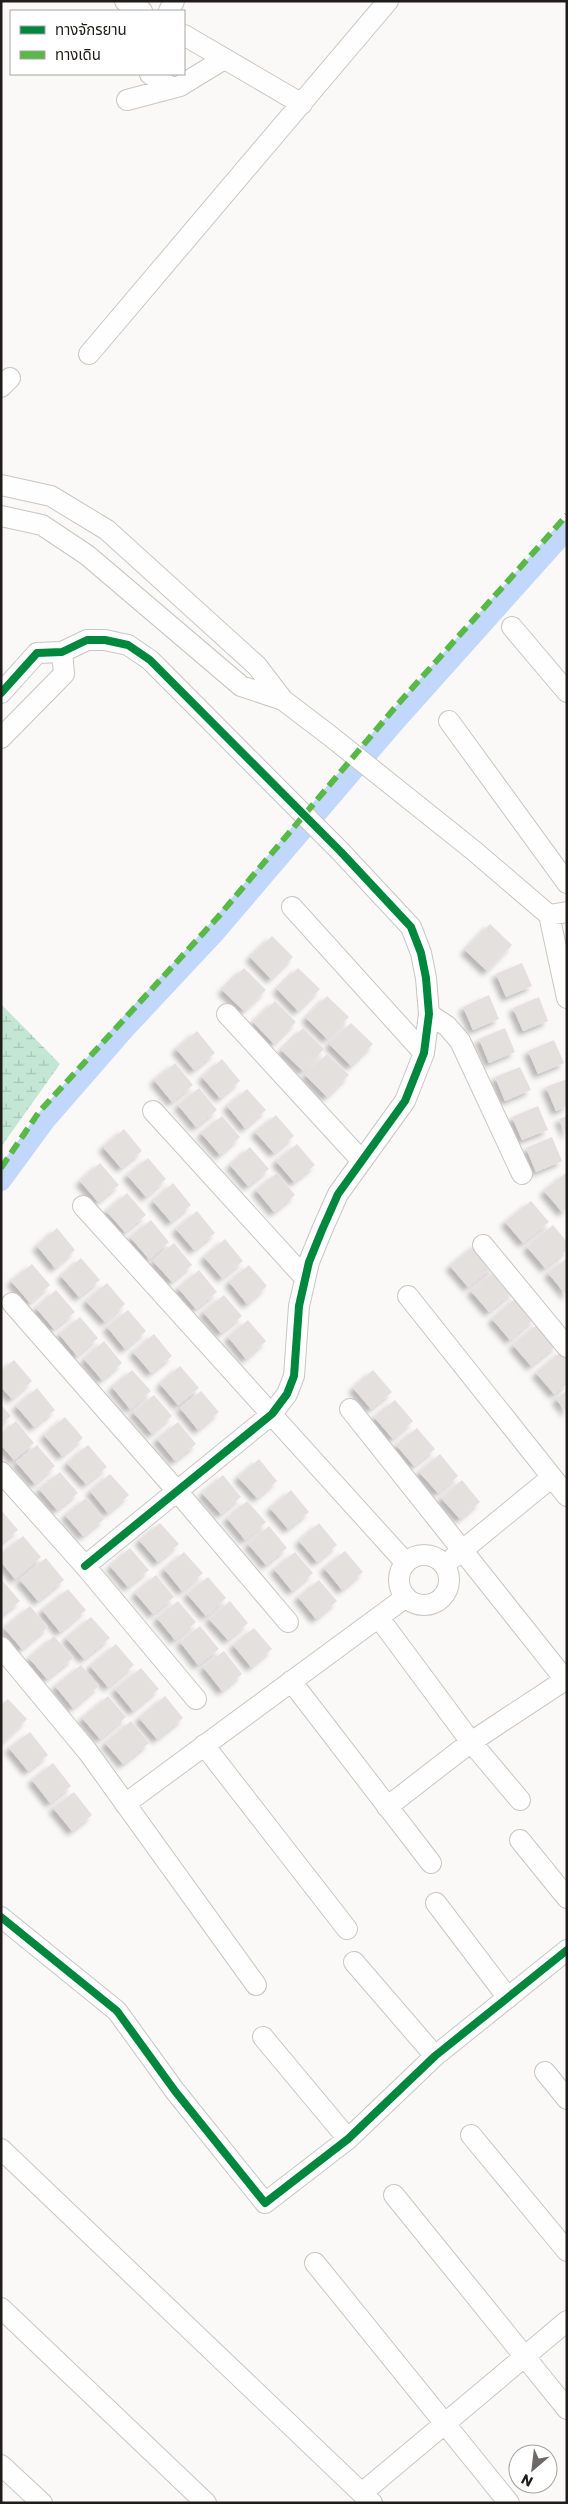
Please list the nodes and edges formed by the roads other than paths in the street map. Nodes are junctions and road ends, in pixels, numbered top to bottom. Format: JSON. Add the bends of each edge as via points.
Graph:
{"nodes":[{"id":1,"x":125,"y":1,"type":"edge"},
{"id":2,"x":388,"y":1,"type":"edge"},
{"id":3,"x":140,"y":10,"type":"edge"},
{"id":4,"x":185,"y":36,"type":"edge"},
{"id":5,"x":224,"y":59,"type":"junction"},
{"id":6,"x":152,"y":75,"type":"edge"},
{"id":7,"x":172,"y":88,"type":"junction"},
{"id":8,"x":127,"y":100,"type":"dead end"},
{"id":9,"x":302,"y":104,"type":"junction"},
{"id":10,"x":89,"y":354,"type":"dead end"},
{"id":11,"x":1,"y":485,"type":"edge"},
{"id":12,"x":1,"y":516,"type":"edge"},
{"id":13,"x":107,"y":530,"type":"junction"},
{"id":14,"x":88,"y":555,"type":"junction"},
{"id":15,"x":512,"y":627,"type":"dead end"},
{"id":16,"x":62,"y":652,"type":"junction"},
{"id":17,"x":567,"y":692,"type":"edge"},
{"id":18,"x":1,"y":693,"type":"edge"},
{"id":19,"x":283,"y":700,"type":"junction"},
{"id":20,"x":449,"y":721,"type":"dead end"},
{"id":21,"x":1,"y":738,"type":"edge"},
{"id":22,"x":567,"y":883,"type":"edge"},
{"id":23,"x":292,"y":907,"type":"dead end"},
{"id":24,"x":558,"y":914,"type":"edge"},
{"id":25,"x":567,"y":998,"type":"edge"},
{"id":26,"x":227,"y":1014,"type":"dead end"},
{"id":27,"x":429,"y":1014,"type":"junction"},
{"id":28,"x":424,"y":1053,"type":"junction"},
{"id":29,"x":153,"y":1111,"type":"dead end"},
{"id":30,"x":362,"y":1161,"type":"junction"},
{"id":31,"x":522,"y":1174,"type":"dead end"},
{"id":32,"x":83,"y":1206,"type":"dead end"},
{"id":33,"x":483,"y":1245,"type":"dead end"},
{"id":34,"x":305,"y":1278,"type":"junction"},
{"id":35,"x":408,"y":1296,"type":"dead end"},
{"id":36,"x":12,"y":1302,"type":"dead end"},
{"id":37,"x":567,"y":1348,"type":"edge"},
{"id":38,"x":350,"y":1409,"type":"dead end"},
{"id":39,"x":272,"y":1414,"type":"junction"},
{"id":40,"x":1,"y":1472,"type":"edge"},
{"id":41,"x":552,"y":1477,"type":"junction"},
{"id":42,"x":177,"y":1490,"type":"junction"},
{"id":43,"x":567,"y":1496,"type":"edge"},
{"id":44,"x":462,"y":1551,"type":"junction"},
{"id":45,"x":405,"y":1562,"type":"junction"},
{"id":46,"x":444,"y":1564,"type":"junction"},
{"id":47,"x":85,"y":1566,"type":"junction"},
{"id":48,"x":406,"y":1597,"type":"junction"},
{"id":49,"x":379,"y":1618,"type":"junction"},
{"id":50,"x":288,"y":1622,"type":"dead end"},
{"id":51,"x":1,"y":1647,"type":"edge"},
{"id":52,"x":564,"y":1674,"type":"edge"},
{"id":53,"x":291,"y":1681,"type":"junction"},
{"id":54,"x":196,"y":1699,"type":"dead end"},
{"id":55,"x":471,"y":1742,"type":"junction"},
{"id":56,"x":204,"y":1745,"type":"junction"},
{"id":57,"x":520,"y":1800,"type":"dead end"},
{"id":58,"x":125,"y":1804,"type":"junction"},
{"id":59,"x":387,"y":1807,"type":"junction"},
{"id":60,"x":520,"y":1840,"type":"dead end"},
{"id":61,"x":431,"y":1863,"type":"dead end"},
{"id":62,"x":567,"y":1898,"type":"edge"},
{"id":63,"x":436,"y":1903,"type":"dead end"},
{"id":64,"x":1,"y":1917,"type":"edge"},
{"id":65,"x":347,"y":1928,"type":"dead end"},
{"id":66,"x":567,"y":1950,"type":"edge"},
{"id":67,"x":354,"y":1962,"type":"dead end"},
{"id":68,"x":256,"y":1985,"type":"dead end"},
{"id":69,"x":508,"y":1998,"type":"junction"},
{"id":70,"x":264,"y":2037,"type":"dead end"},
{"id":71,"x":435,"y":2056,"type":"junction"},
{"id":72,"x":545,"y":2072,"type":"dead end"},
{"id":73,"x":567,"y":2098,"type":"edge"},
{"id":74,"x":471,"y":2135,"type":"dead end"},
{"id":75,"x":348,"y":2139,"type":"junction"},
{"id":76,"x":1,"y":2150,"type":"edge"},
{"id":77,"x":394,"y":2195,"type":"dead end"},
{"id":78,"x":567,"y":2251,"type":"edge"},
{"id":79,"x":315,"y":2263,"type":"dead end"},
{"id":80,"x":1,"y":2308,"type":"edge"},
{"id":81,"x":567,"y":2321,"type":"edge"},
{"id":82,"x":524,"y":2356,"type":"junction"},
{"id":83,"x":567,"y":2409,"type":"edge"},
{"id":84,"x":444,"y":2423,"type":"junction"},
{"id":85,"x":1,"y":2465,"type":"edge"},
{"id":86,"x":367,"y":2498,"type":"edge"},
{"id":87,"x":201,"y":2501,"type":"edge"},
{"id":88,"x":42,"y":2503,"type":"edge"},
{"id":89,"x":508,"y":2503,"type":"edge"}],
"edges":[{"from":1,"to":3,"type":"street"},
{"from":2,"to":9,"type":"street"},
{"from":4,"to":5,"type":"street"},
{"from":5,"to":7,"type":"street"},
{"from":5,"to":9,"type":"street"},
{"from":6,"to":7,"type":"street"},
{"from":7,"to":8,"type":"street"},
{"from":9,"to":10,"type":"street"},
{"from":11,"to":13,"type":"street","via":[[51,496]]},
{"from":12,"to":14,"type":"street","via":[[42,525]]},
{"from":13,"to":14,"type":"street"},
{"from":13,"to":19,"type":"street","via":[[257,666]]},
{"from":14,"to":19,"type":"street","via":[[242,686]]},
{"from":15,"to":17,"type":"street"},
{"from":16,"to":18,"type":"street","via":[[37,653]]},
{"from":16,"to":21,"type":"street","via":[[64,674]]},
{"from":16,"to":27,"type":"street","via":[[87,640],[105,640],[128,645],[150,660],[411,927],[421,953]]},
{"from":19,"to":24,"type":"street"},
{"from":20,"to":22,"type":"street"},
{"from":23,"to":28,"type":"street"},
{"from":24,"to":25,"type":"street"},
{"from":26,"to":30,"type":"street"},
{"from":27,"to":28,"type":"street"},
{"from":27,"to":31,"type":"street","via":[[447,1026],[460,1041]]},
{"from":28,"to":30,"type":"street","via":[[405,1101]]},
{"from":29,"to":34,"type":"street"},
{"from":30,"to":34,"type":"street","via":[[338,1194]]},
{"from":32,"to":39,"type":"street"},
{"from":33,"to":37,"type":"street"},
{"from":34,"to":39,"type":"street","via":[[299,1306],[294,1376],[287,1394]]},
{"from":35,"to":41,"type":"street"},
{"from":36,"to":42,"type":"street"},
{"from":38,"to":44,"type":"street"},
{"from":39,"to":42,"type":"street"},
{"from":39,"to":45,"type":"street"},
{"from":40,"to":47,"type":"street"},
{"from":41,"to":43,"type":"street"},
{"from":41,"to":44,"type":"street"},
{"from":42,"to":47,"type":"street"},
{"from":42,"to":50,"type":"street"},
{"from":44,"to":46,"type":"street"},
{"from":44,"to":52,"type":"street"},
{"from":45,"to":46,"type":"street","via":[[418,1555],[432,1556]]},
{"from":45,"to":48,"type":"street","via":[[399,1575],[400,1589]]},
{"from":46,"to":48,"type":"street","via":[[450,1577],[447,1591],[437,1602],[423,1605]]},
{"from":47,"to":54,"type":"street"},
{"from":48,"to":49,"type":"street"},
{"from":49,"to":53,"type":"street"},
{"from":49,"to":55,"type":"street"},
{"from":51,"to":58,"type":"street","via":[[88,1752]]},
{"from":52,"to":55,"type":"street"},
{"from":53,"to":56,"type":"street"},
{"from":53,"to":59,"type":"street"},
{"from":55,"to":57,"type":"street"},
{"from":55,"to":59,"type":"street"},
{"from":56,"to":58,"type":"street"},
{"from":56,"to":65,"type":"street"},
{"from":58,"to":68,"type":"street"},
{"from":59,"to":61,"type":"street"},
{"from":60,"to":62,"type":"street"},
{"from":63,"to":69,"type":"street"},
{"from":64,"to":75,"type":"street","via":[[117,2010],[175,2091],[265,2203]]},
{"from":66,"to":69,"type":"street"},
{"from":67,"to":71,"type":"street"},
{"from":69,"to":71,"type":"street"},
{"from":70,"to":75,"type":"street"},
{"from":71,"to":75,"type":"street"},
{"from":72,"to":73,"type":"street"},
{"from":74,"to":78,"type":"street"},
{"from":76,"to":86,"type":"street"},
{"from":77,"to":82,"type":"street"},
{"from":79,"to":84,"type":"street"},
{"from":80,"to":87,"type":"street"},
{"from":81,"to":82,"type":"street"},
{"from":82,"to":83,"type":"street"},
{"from":82,"to":84,"type":"street"},
{"from":84,"to":86,"type":"street"},
{"from":84,"to":89,"type":"street"},
{"from":85,"to":88,"type":"street"}]}
